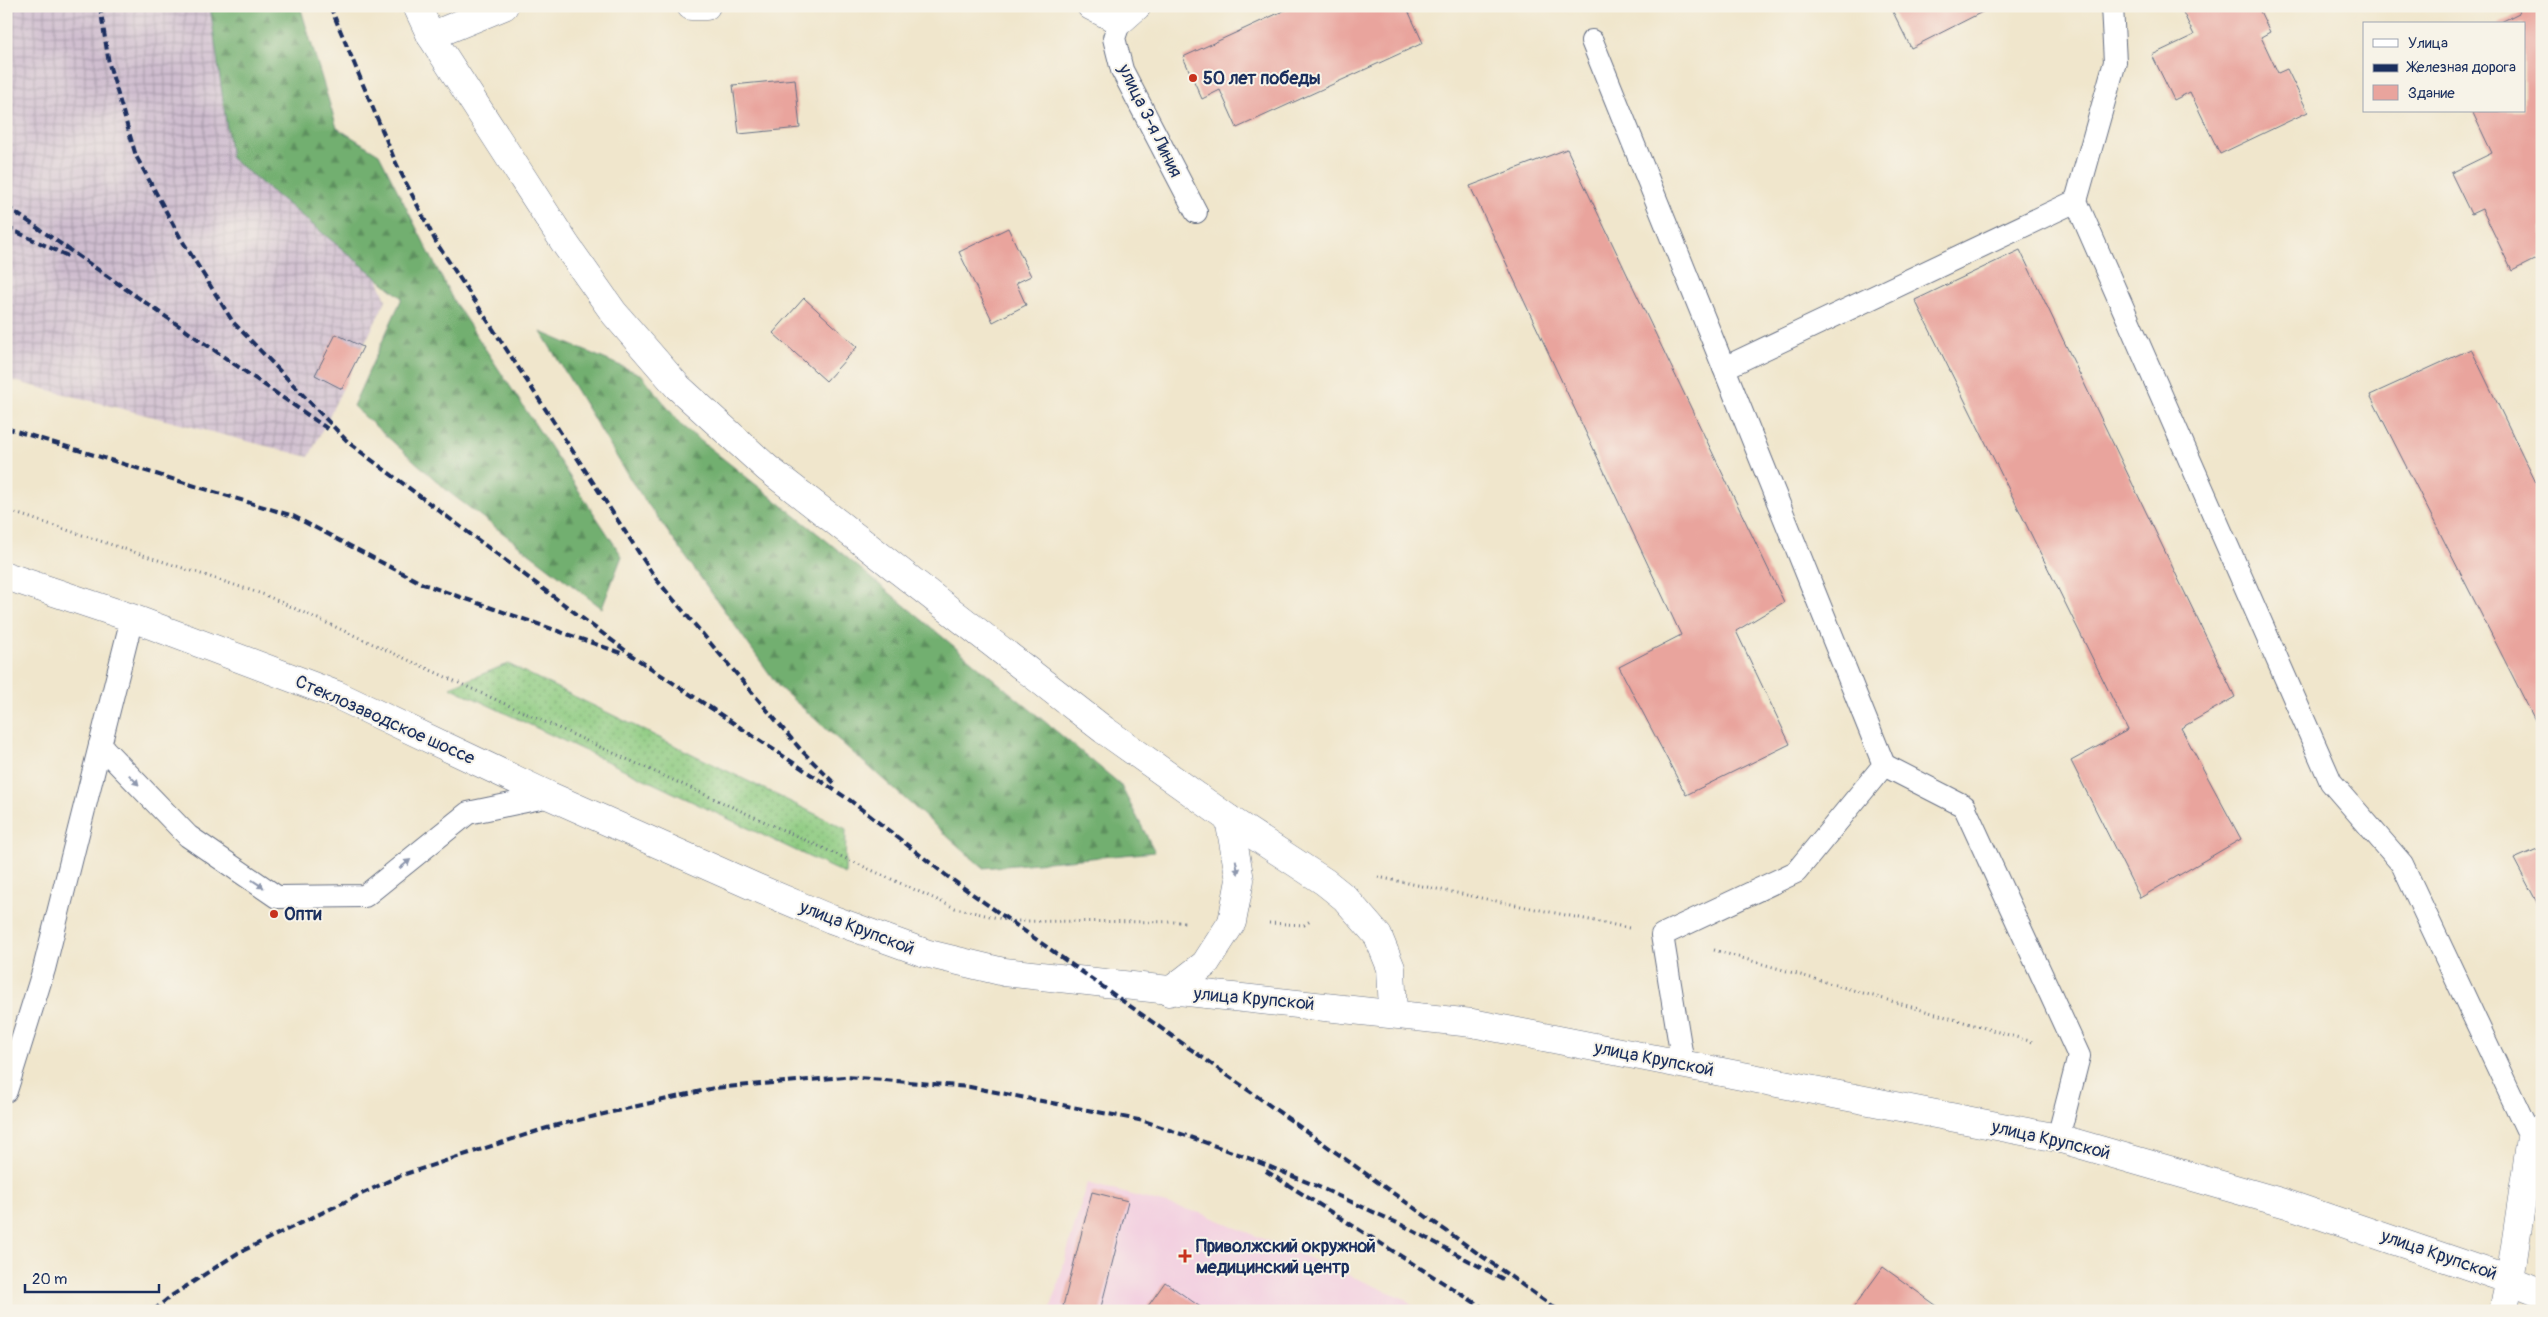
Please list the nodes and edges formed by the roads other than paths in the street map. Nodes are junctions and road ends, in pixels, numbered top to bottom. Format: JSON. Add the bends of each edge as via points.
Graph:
{"nodes":[{"id":1,"x":417,"y":6,"type":"edge"},
{"id":2,"x":504,"y":6,"type":"edge"},
{"id":3,"x":691,"y":6,"type":"edge"},
{"id":4,"x":706,"y":6,"type":"edge"},
{"id":5,"x":1090,"y":6,"type":"edge"},
{"id":6,"x":2112,"y":6,"type":"edge"},
{"id":7,"x":1128,"y":13,"type":"edge"},
{"id":8,"x":431,"y":36,"type":"junction"},
{"id":9,"x":1592,"y":40,"type":"dead end"},
{"id":10,"x":2076,"y":200,"type":"junction"},
{"id":11,"x":1196,"y":212,"type":"dead end"},
{"id":12,"x":1724,"y":368,"type":"junction"},
{"id":13,"x":6,"y":576,"type":"edge"},
{"id":14,"x":132,"y":618,"type":"junction"},
{"id":15,"x":100,"y":745,"type":"junction"},
{"id":16,"x":1884,"y":765,"type":"junction"},
{"id":17,"x":550,"y":796,"type":"junction"},
{"id":18,"x":1229,"y":819,"type":"junction"},
{"id":19,"x":755,"y":887,"type":"joint"},
{"id":20,"x":1169,"y":992,"type":"junction"},
{"id":21,"x":1393,"y":1013,"type":"junction"},
{"id":22,"x":1683,"y":1064,"type":"junction"},
{"id":23,"x":6,"y":1091,"type":"edge"},
{"id":24,"x":2536,"y":1133,"type":"edge"},
{"id":25,"x":2058,"y":1138,"type":"junction"},
{"id":26,"x":2510,"y":1280,"type":"junction"},
{"id":27,"x":2542,"y":1293,"type":"edge"},
{"id":28,"x":2503,"y":1311,"type":"edge"}],
"edges":[{"from":1,"to":8,"type":"main road"},
{"from":2,"to":8,"type":"main road"},
{"from":3,"to":4,"type":"main road"},
{"from":5,"to":7,"type":"main road"},
{"from":6,"to":10,"type":"lane","via":[[2115,62]]},
{"from":7,"to":11,"type":"lane","name":"улица 3-я Линия","via":[[1114,38],[1122,70]]},
{"from":8,"to":18,"type":"main road","via":[[614,314],[678,387],[775,474],[1104,730]]},
{"from":9,"to":12,"type":"lane"},
{"from":10,"to":12,"type":"lane"},
{"from":10,"to":24,"type":"lane","via":[[2331,782],[2402,864]]},
{"from":12,"to":16,"type":"lane"},
{"from":13,"to":14,"type":"main road","name":"Стеклозаводское шоссе"},
{"from":14,"to":15,"type":"lane"},
{"from":14,"to":17,"type":"main road","name":"Стеклозаводское шоссе","via":[[337,695]]},
{"from":15,"to":17,"type":"lane","one_way":true,"via":[[188,836],[277,897],[366,896],[468,814]]},
{"from":15,"to":23,"type":"lane","via":[[44,969]]},
{"from":16,"to":22,"type":"lane","via":[[1796,872],[1662,934]]},
{"from":16,"to":25,"type":"lane","via":[[1964,806],[2079,1056]]},
{"from":17,"to":19,"type":"main road","name":"Стеклозаводское шоссе"},
{"from":18,"to":20,"type":"main road","one_way":true,"via":[[1240,880],[1232,922],[1205,964]]},
{"from":18,"to":21,"type":"main road","via":[[1325,882],[1345,898],[1378,936],[1391,968]]},
{"from":19,"to":20,"type":"main road","name":"улица Крупской","via":[[830,919],[925,953],[1004,972]]},
{"from":20,"to":21,"type":"main road","name":"улица Крупской"},
{"from":21,"to":22,"type":"main road","name":"улица Крупской","via":[[1472,1023]]},
{"from":22,"to":25,"type":"main road","name":"улица Крупской"},
{"from":24,"to":26,"type":"main road"},
{"from":25,"to":26,"type":"main road","name":"улица Крупской","via":[[2287,1204]]},
{"from":26,"to":27,"type":"main road","name":"улица Крупской"},
{"from":26,"to":28,"type":"main road"}]}
